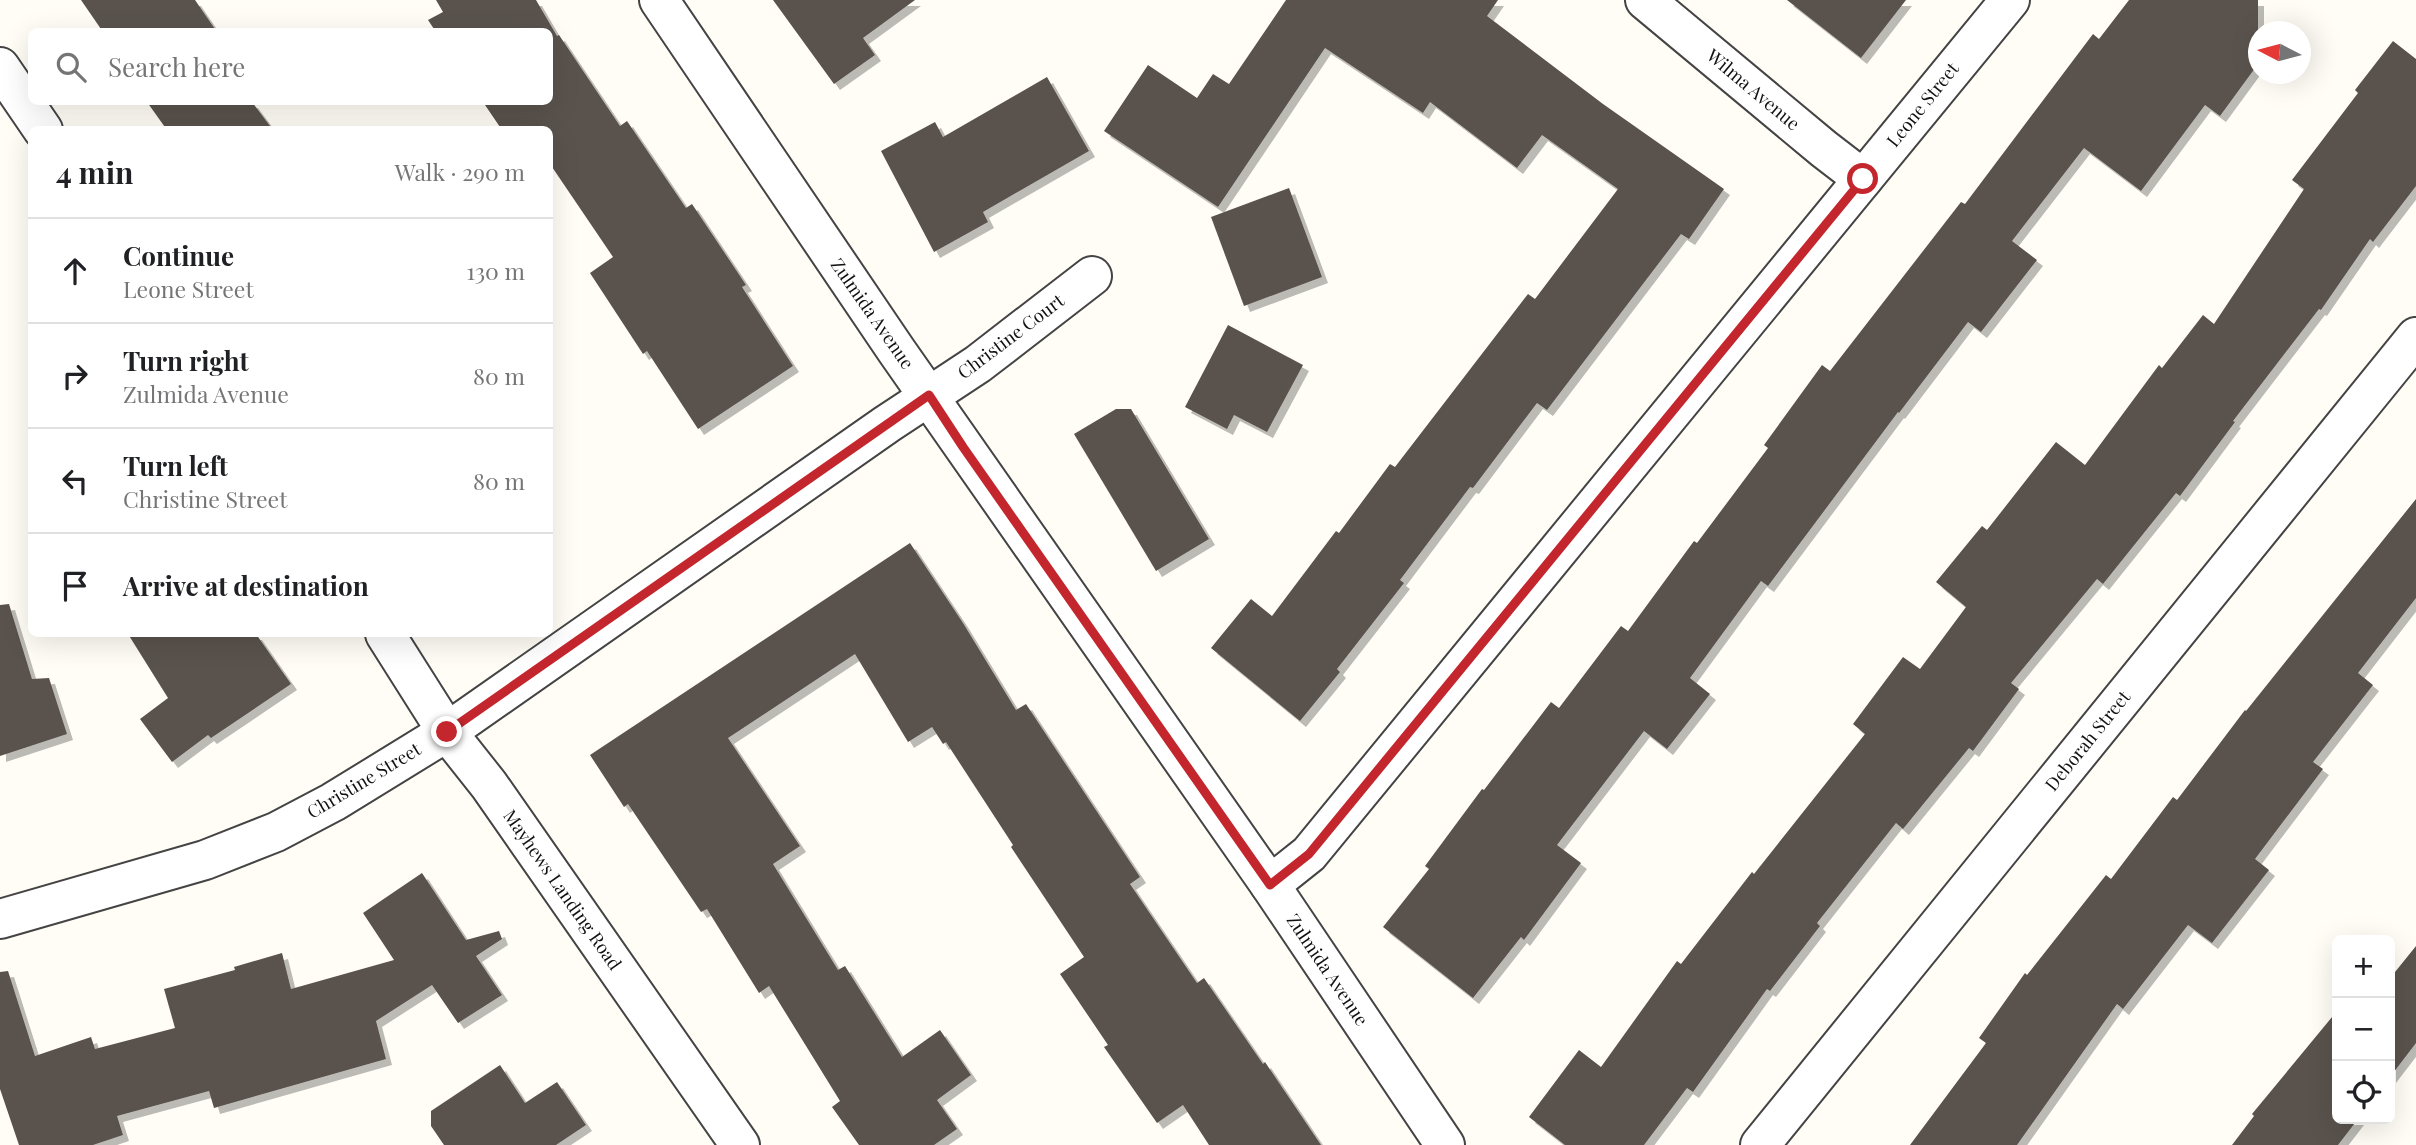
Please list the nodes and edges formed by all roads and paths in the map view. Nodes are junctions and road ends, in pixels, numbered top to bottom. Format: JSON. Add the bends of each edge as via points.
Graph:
{"nodes":[{"id":1,"x":659,"y":0,"type":"edge"},
{"id":2,"x":1645,"y":0,"type":"edge"},
{"id":3,"x":2010,"y":0,"type":"edge"},
{"id":4,"x":0,"y":67,"type":"edge"},
{"id":5,"x":40,"y":126,"type":"edge"},
{"id":6,"x":1863,"y":179,"type":"junction"},
{"id":7,"x":1092,"y":276,"type":"dead end"},
{"id":8,"x":2416,"y":337,"type":"edge"},
{"id":9,"x":929,"y":395,"type":"junction"},
{"id":10,"x":387,"y":637,"type":"edge"},
{"id":11,"x":447,"y":732,"type":"junction"},
{"id":12,"x":1270,"y":885,"type":"junction"},
{"id":13,"x":0,"y":919,"type":"edge"},
{"id":14,"x":740,"y":1145,"type":"edge"},
{"id":15,"x":1446,"y":1145,"type":"edge"},
{"id":16,"x":1760,"y":1145,"type":"edge"}],
"edges":[{"from":1,"to":9,"type":"street","name":"Zulmida Avenue"},
{"from":2,"to":6,"type":"street","name":"Wilma Avenue"},
{"from":3,"to":6,"type":"street","name":"Leone Street"},
{"from":4,"to":5,"type":"street"},
{"from":6,"to":12,"type":"street","name":"Leone Street","via":[[1309,854]]},
{"from":7,"to":9,"type":"street","name":"Christine Court","via":[[978,364]]},
{"from":8,"to":16,"type":"street","name":"Deborah Street"},
{"from":9,"to":11,"type":"street","name":"Christine Street"},
{"from":9,"to":12,"type":"street","name":"Zulmida Avenue"},
{"from":10,"to":11,"type":"street","name":"Mayhews Landing Road"},
{"from":11,"to":13,"type":"street","name":"Christine Street","via":[[276,832],[205,860]]},
{"from":11,"to":14,"type":"street","name":"Mayhews Landing Road","via":[[489,785]]},
{"from":12,"to":15,"type":"street","name":"Zulmida Avenue"}]}
